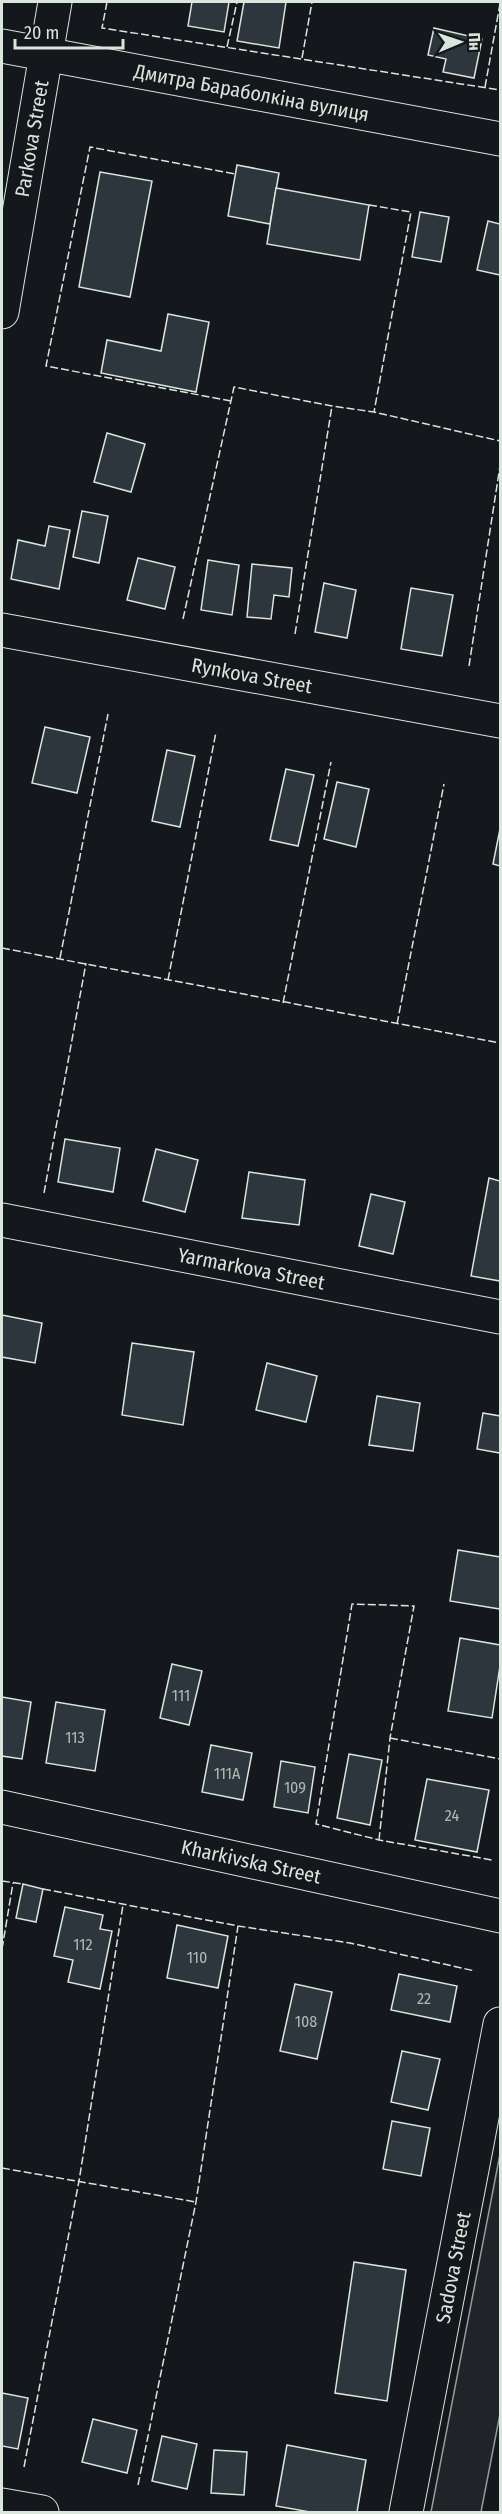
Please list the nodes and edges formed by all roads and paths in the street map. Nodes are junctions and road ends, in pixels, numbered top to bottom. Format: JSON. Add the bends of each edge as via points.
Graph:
{"nodes":[{"id":1,"x":55,"y":2,"type":"edge"},
{"id":2,"x":2,"y":46,"type":"edge"},
{"id":3,"x":46,"y":55,"type":"junction"},
{"id":4,"x":501,"y":139,"type":"edge"},
{"id":5,"x":2,"y":312,"type":"edge"},
{"id":6,"x":2,"y":630,"type":"edge"},
{"id":7,"x":501,"y":721,"type":"edge"},
{"id":8,"x":2,"y":1220,"type":"edge"},
{"id":9,"x":501,"y":1317,"type":"edge"},
{"id":10,"x":2,"y":1808,"type":"edge"},
{"id":11,"x":501,"y":1916,"type":"edge"},
{"id":12,"x":501,"y":2024,"type":"edge"},
{"id":13,"x":2,"y":2505,"type":"edge"},
{"id":14,"x":42,"y":2512,"type":"edge"},
{"id":15,"x":406,"y":2512,"type":"edge"}],
"edges":[{"from":1,"to":3,"type":"street","name":"Parkova Street"},
{"from":2,"to":3,"type":"street","name":"Дмитра Бараболкіна вулиця"},
{"from":3,"to":4,"type":"street","name":"Дмитра Бараболкіна вулиця"},
{"from":3,"to":5,"type":"street","name":"Parkova Street"},
{"from":6,"to":7,"type":"street","name":"Rynkova Street"},
{"from":8,"to":9,"type":"street","name":"Yarmarkova Street"},
{"from":10,"to":11,"type":"street","name":"Kharkivska Street"},
{"from":12,"to":15,"type":"street","name":"Sadova Street"},
{"from":13,"to":14,"type":"street"}]}
